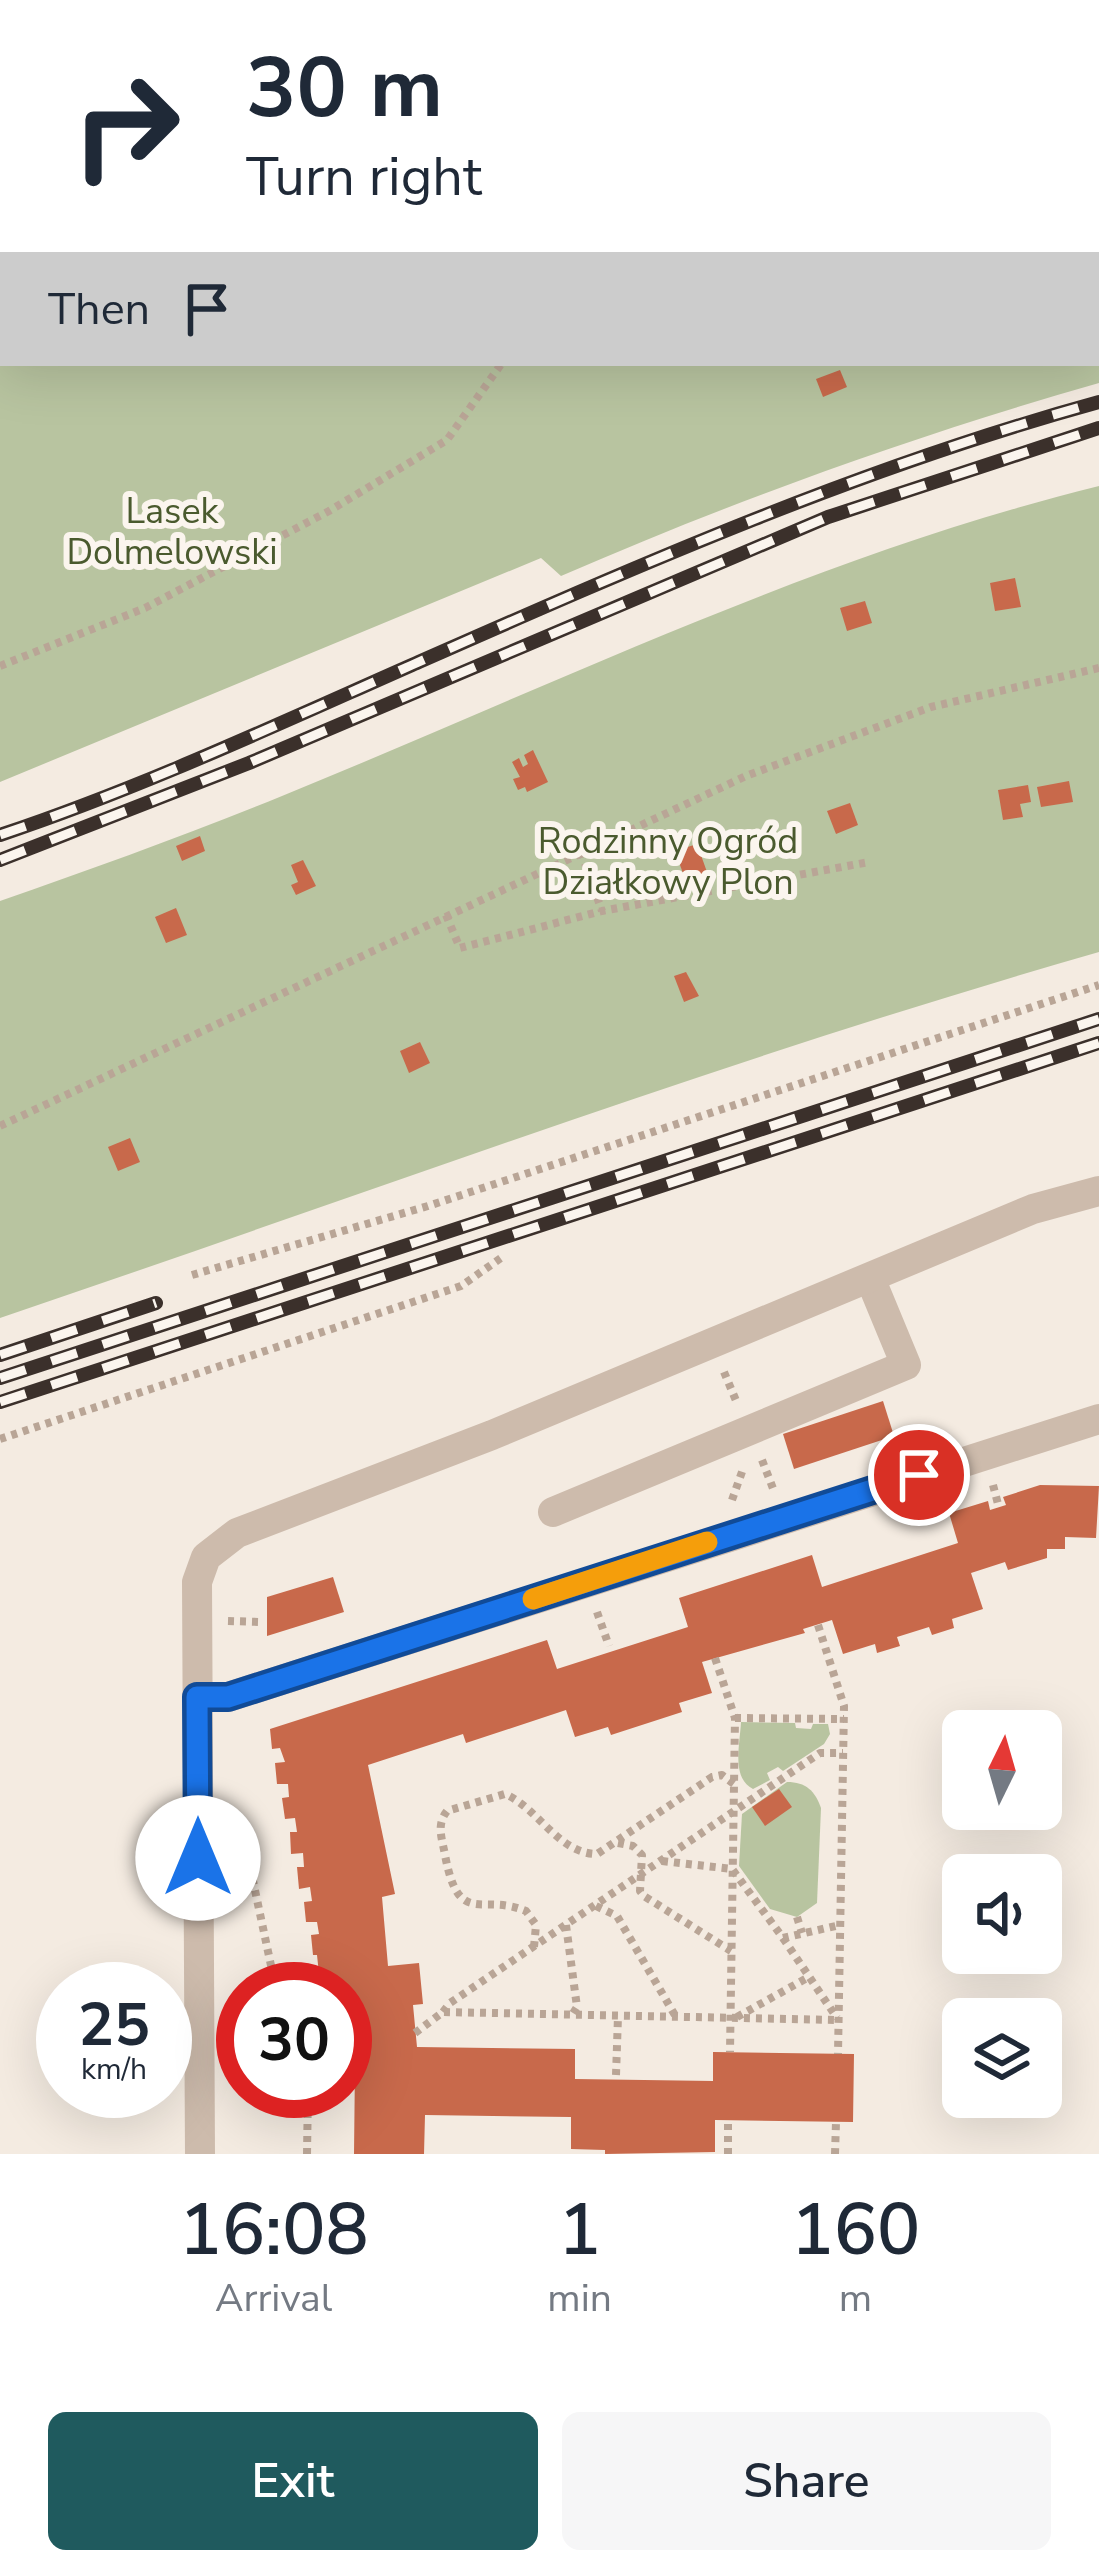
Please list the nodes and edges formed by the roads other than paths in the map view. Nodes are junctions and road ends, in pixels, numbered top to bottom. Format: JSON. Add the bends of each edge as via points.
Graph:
{"nodes":[{"id":1,"x":1099,"y":1191,"type":"edge"},
{"id":2,"x":870,"y":1278,"type":"junction"},
{"id":3,"x":1099,"y":1419,"type":"edge"},
{"id":4,"x":553,"y":1512,"type":"dead end"},
{"id":5,"x":197,"y":1697,"type":"junction"},
{"id":6,"x":200,"y":2154,"type":"edge"}],
"edges":[{"from":1,"to":2,"type":"street","via":[[1034,1209]]},
{"from":2,"to":4,"type":"street","via":[[906,1365]]},
{"from":2,"to":5,"type":"street","via":[[220,1543],[197,1582]]},
{"from":3,"to":5,"type":"street","via":[[228,1697]]},
{"from":5,"to":6,"type":"street"}]}
